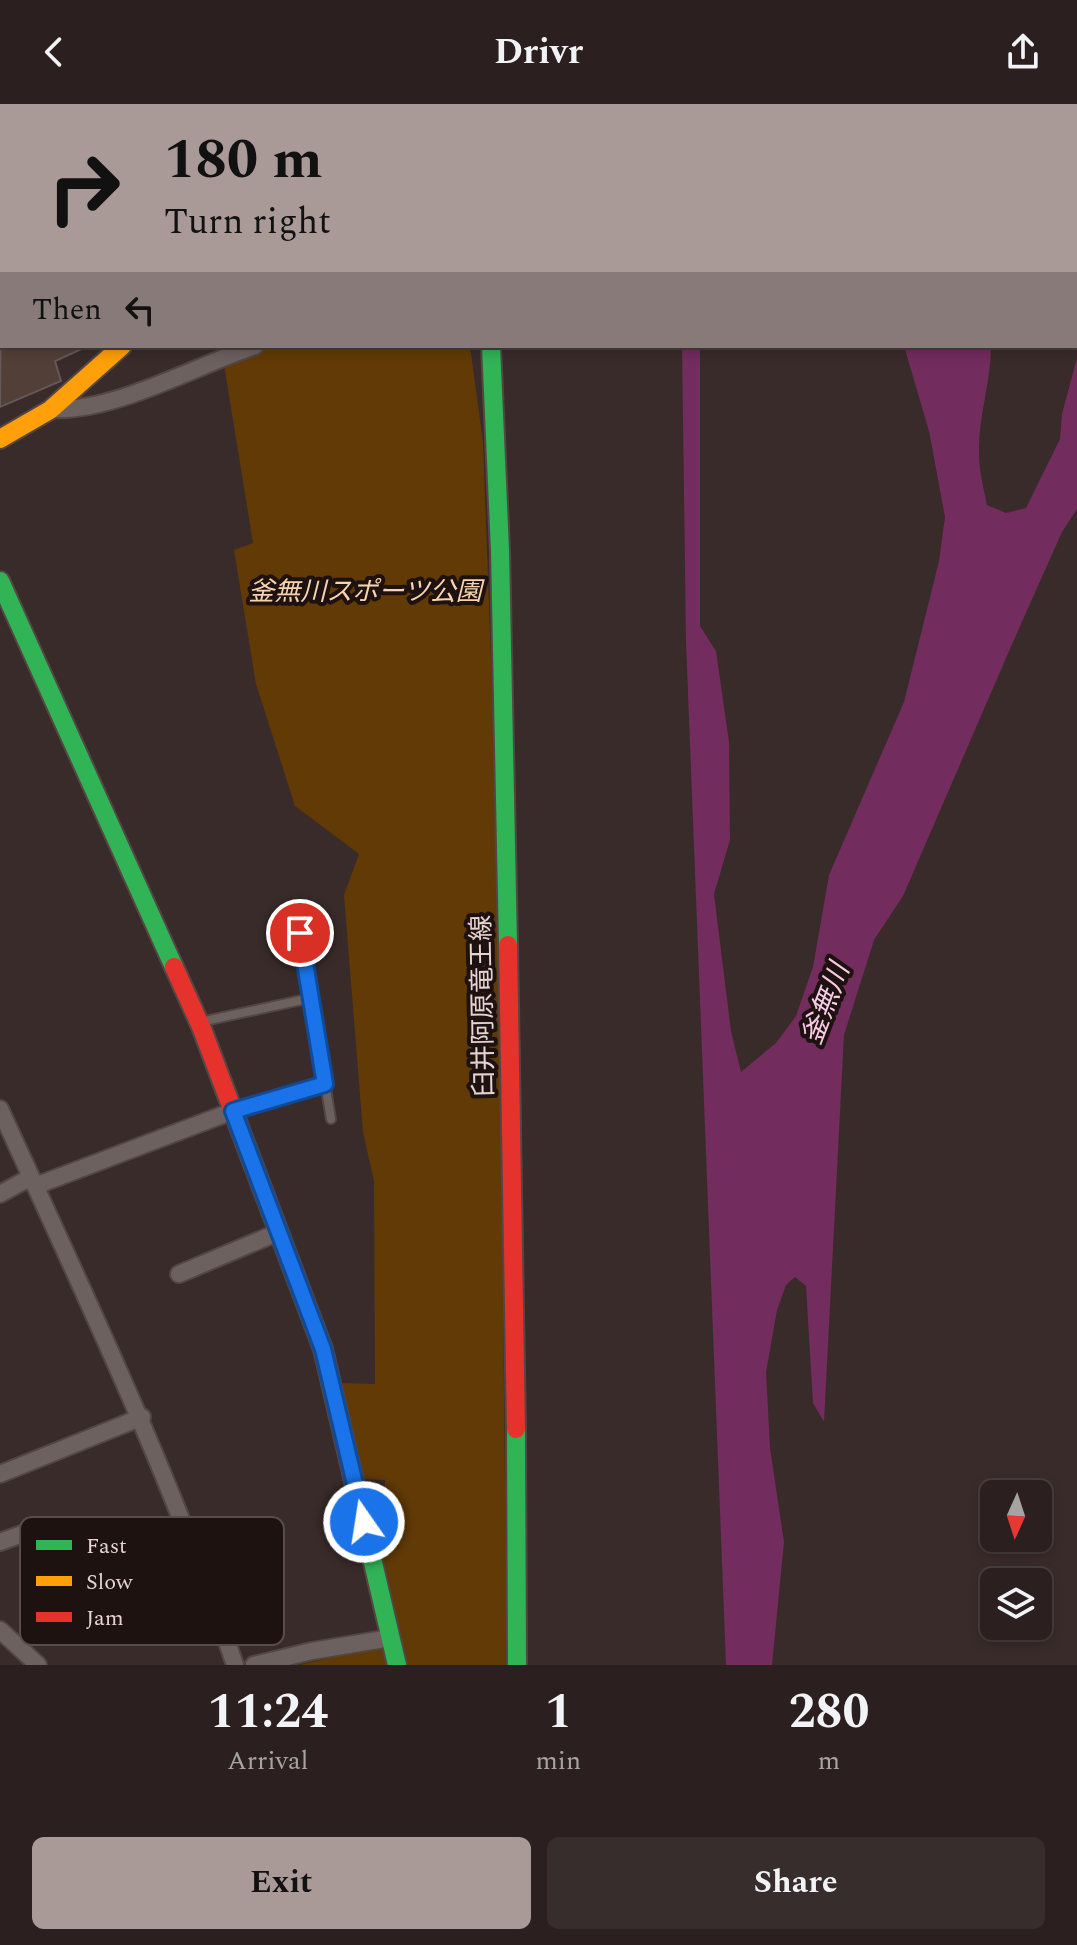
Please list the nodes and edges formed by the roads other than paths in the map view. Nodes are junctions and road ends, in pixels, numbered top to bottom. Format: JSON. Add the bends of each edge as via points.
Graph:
{"nodes":[{"id":1,"x":120,"y":348,"type":"edge"},
{"id":2,"x":250,"y":348,"type":"edge"},
{"id":3,"x":479,"y":348,"type":"edge"},
{"id":4,"x":491,"y":348,"type":"edge"},
{"id":5,"x":492,"y":403,"type":"junction"},
{"id":6,"x":53,"y":409,"type":"junction"},
{"id":7,"x":0,"y":439,"type":"edge"},
{"id":8,"x":0,"y":581,"type":"edge"},
{"id":9,"x":300,"y":933,"type":"dead end"},
{"id":10,"x":311,"y":998,"type":"junction"},
{"id":11,"x":199,"y":1022,"type":"junction"},
{"id":12,"x":325,"y":1084,"type":"junction"},
{"id":13,"x":0,"y":1109,"type":"edge"},
{"id":14,"x":233,"y":1111,"type":"junction"},
{"id":15,"x":331,"y":1119,"type":"dead end"},
{"id":16,"x":33,"y":1181,"type":"junction"},
{"id":17,"x":0,"y":1194,"type":"edge"},
{"id":18,"x":279,"y":1232,"type":"junction"},
{"id":19,"x":179,"y":1274,"type":"dead end"},
{"id":20,"x":142,"y":1417,"type":"junction"},
{"id":21,"x":0,"y":1474,"type":"edge"},
{"id":22,"x":182,"y":1517,"type":"edge"},
{"id":23,"x":20,"y":1535,"type":"edge"},
{"id":24,"x":0,"y":1542,"type":"edge"},
{"id":25,"x":0,"y":1630,"type":"edge"},
{"id":26,"x":390,"y":1638,"type":"junction"},
{"id":27,"x":228,"y":1645,"type":"edge"},
{"id":28,"x":38,"y":1665,"type":"edge"},
{"id":29,"x":235,"y":1665,"type":"edge"},
{"id":30,"x":254,"y":1665,"type":"edge"},
{"id":31,"x":397,"y":1665,"type":"edge"},
{"id":32,"x":517,"y":1665,"type":"edge"}],
"edges":[{"from":1,"to":6,"type":"main road"},
{"from":2,"to":6,"type":"street","via":[[111,402]]},
{"from":3,"to":5,"type":"main road"},
{"from":4,"to":5,"type":"main road","name":"臼井阿原竜王線"},
{"from":5,"to":32,"type":"main road","name":"臼井阿原竜王線","via":[[500,550],[513,1181]]},
{"from":6,"to":7,"type":"main road"},
{"from":8,"to":11,"type":"main road"},
{"from":9,"to":10,"type":"lane"},
{"from":10,"to":11,"type":"lane"},
{"from":10,"to":12,"type":"lane"},
{"from":11,"to":14,"type":"main road"},
{"from":12,"to":14,"type":"lane"},
{"from":12,"to":15,"type":"lane"},
{"from":13,"to":16,"type":"street"},
{"from":14,"to":16,"type":"street"},
{"from":14,"to":18,"type":"main road"},
{"from":16,"to":17,"type":"street"},
{"from":16,"to":20,"type":"street"},
{"from":18,"to":19,"type":"street"},
{"from":18,"to":26,"type":"main road","via":[[323,1349]]},
{"from":20,"to":21,"type":"street"},
{"from":20,"to":22,"type":"street"},
{"from":23,"to":24,"type":"street"},
{"from":25,"to":28,"type":"street"},
{"from":26,"to":30,"type":"street"},
{"from":26,"to":31,"type":"main road"},
{"from":27,"to":29,"type":"street"}]}
